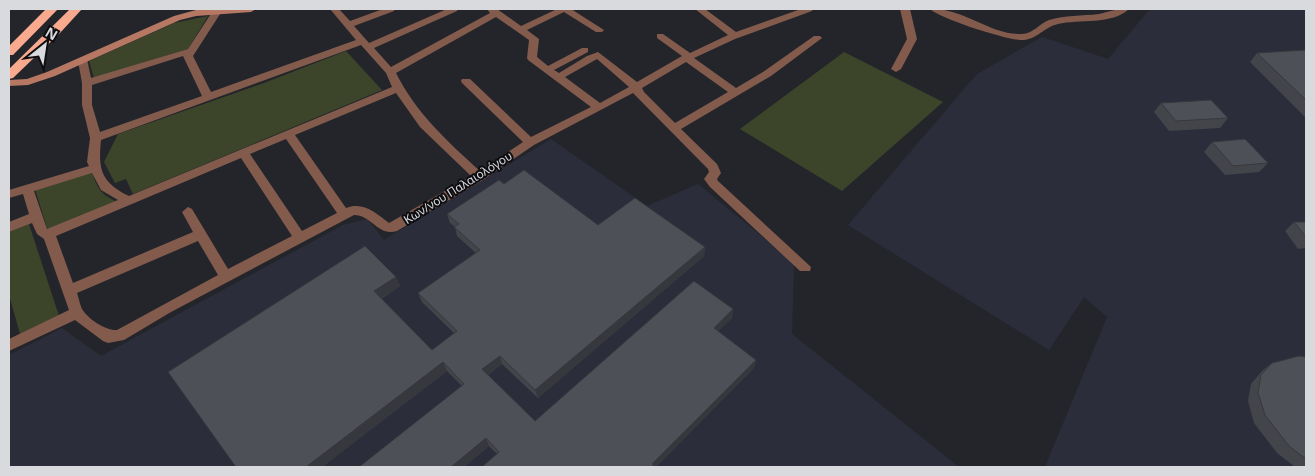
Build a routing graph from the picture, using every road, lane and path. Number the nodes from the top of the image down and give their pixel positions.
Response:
1 (52, 9) edge
2 (76, 9) edge
3 (250, 9) edge
4 (334, 9) edge
5 (391, 9) edge
6 (454, 9) edge
7 (564, 9) edge
8 (699, 9) edge
9 (809, 9) edge
10 (906, 9) edge
11 (935, 9) edge
12 (1124, 9) edge
13 (218, 10) edge
14 (493, 11) edge
15 (550, 11) edge
16 (348, 25) junction
17 (519, 30) junction
18 (599, 30) dead end
19 (660, 36) dead end
20 (735, 36) junction
21 (817, 38) dead end
22 (365, 44) junction
23 (585, 50) dead end
24 (190, 51) junction
25 (9, 52) edge
26 (687, 57) junction
27 (82, 60) junction
28 (546, 70) junction
29 (896, 70) dead end
30 (390, 72) junction
31 (9, 75) edge
32 (558, 78) junction
33 (466, 81) dead end
34 (9, 83) edge
35 (87, 83) junction
36 (636, 87) junction
37 (398, 88) junction
38 (736, 93) junction
39 (208, 98) junction
40 (598, 107) junction
41 (674, 128) junction
42 (288, 134) junction
43 (96, 138) junction
44 (530, 142) junction
45 (243, 153) junction
46 (94, 168) junction
47 (479, 177) junction
48 (27, 188) junction
49 (9, 194) edge
50 (128, 200) junction
51 (188, 212) dead end
52 (344, 214) junction
53 (36, 216) junction
54 (9, 228) edge
55 (49, 234) junction
56 (201, 234) junction
57 (299, 237) junction
58 (806, 267) dead end
59 (225, 276) junction
60 (69, 291) junction
61 (77, 313) junction
62 (9, 345) edge

1 - 25 highway
2 - 31 highway
3 - 13 street
4 - 16 street
5 - 16 street
6 - 22 street
7 - 15 street
7 - 18 street
8 - 20 street
9 - 20 street, Κων/νου Παλαιολόγου
10 - 29 street
11 - 12 street
13 - 24 street
13 - 27 street
14 - 17 street
14 - 30 street
15 - 17 street
16 - 22 street
17 - 28 street
19 - 26 street
20 - 26 street, Κων/νου Παλαιολόγου
21 - 38 street
22 - 30 street
22 - 39 street
23 - 28 street
24 - 35 street
24 - 39 street
26 - 36 street, Κων/νου Παλαιολόγου
26 - 38 street
27 - 34 street
27 - 35 street
28 - 32 street
30 - 37 street
32 - 36 street
32 - 40 street
33 - 44 street
35 - 43 street
36 - 40 street, Κων/νου Παλαιολόγου
36 - 41 street
37 - 42 street
37 - 47 street
38 - 41 street
39 - 43 street
40 - 44 street, Κων/νου Παλαιολόγου
41 - 58 street
42 - 45 street
42 - 52 street
43 - 46 street
44 - 47 street, Κων/νου Παλαιολόγου
45 - 50 street
45 - 57 street
46 - 48 street
46 - 50 street
47 - 52 street, Κων/νου Παλαιολόγου
48 - 49 street
48 - 53 street
50 - 55 street
51 - 56 street
52 - 57 street, Κων/νου Παλαιολόγου
53 - 54 street
53 - 55 street
55 - 60 street
56 - 59 street
56 - 60 street
57 - 59 street, Κων/νου Παλαιολόγου
59 - 61 street, Κων/νου Παλαιολόγου
60 - 61 street
61 - 62 street

